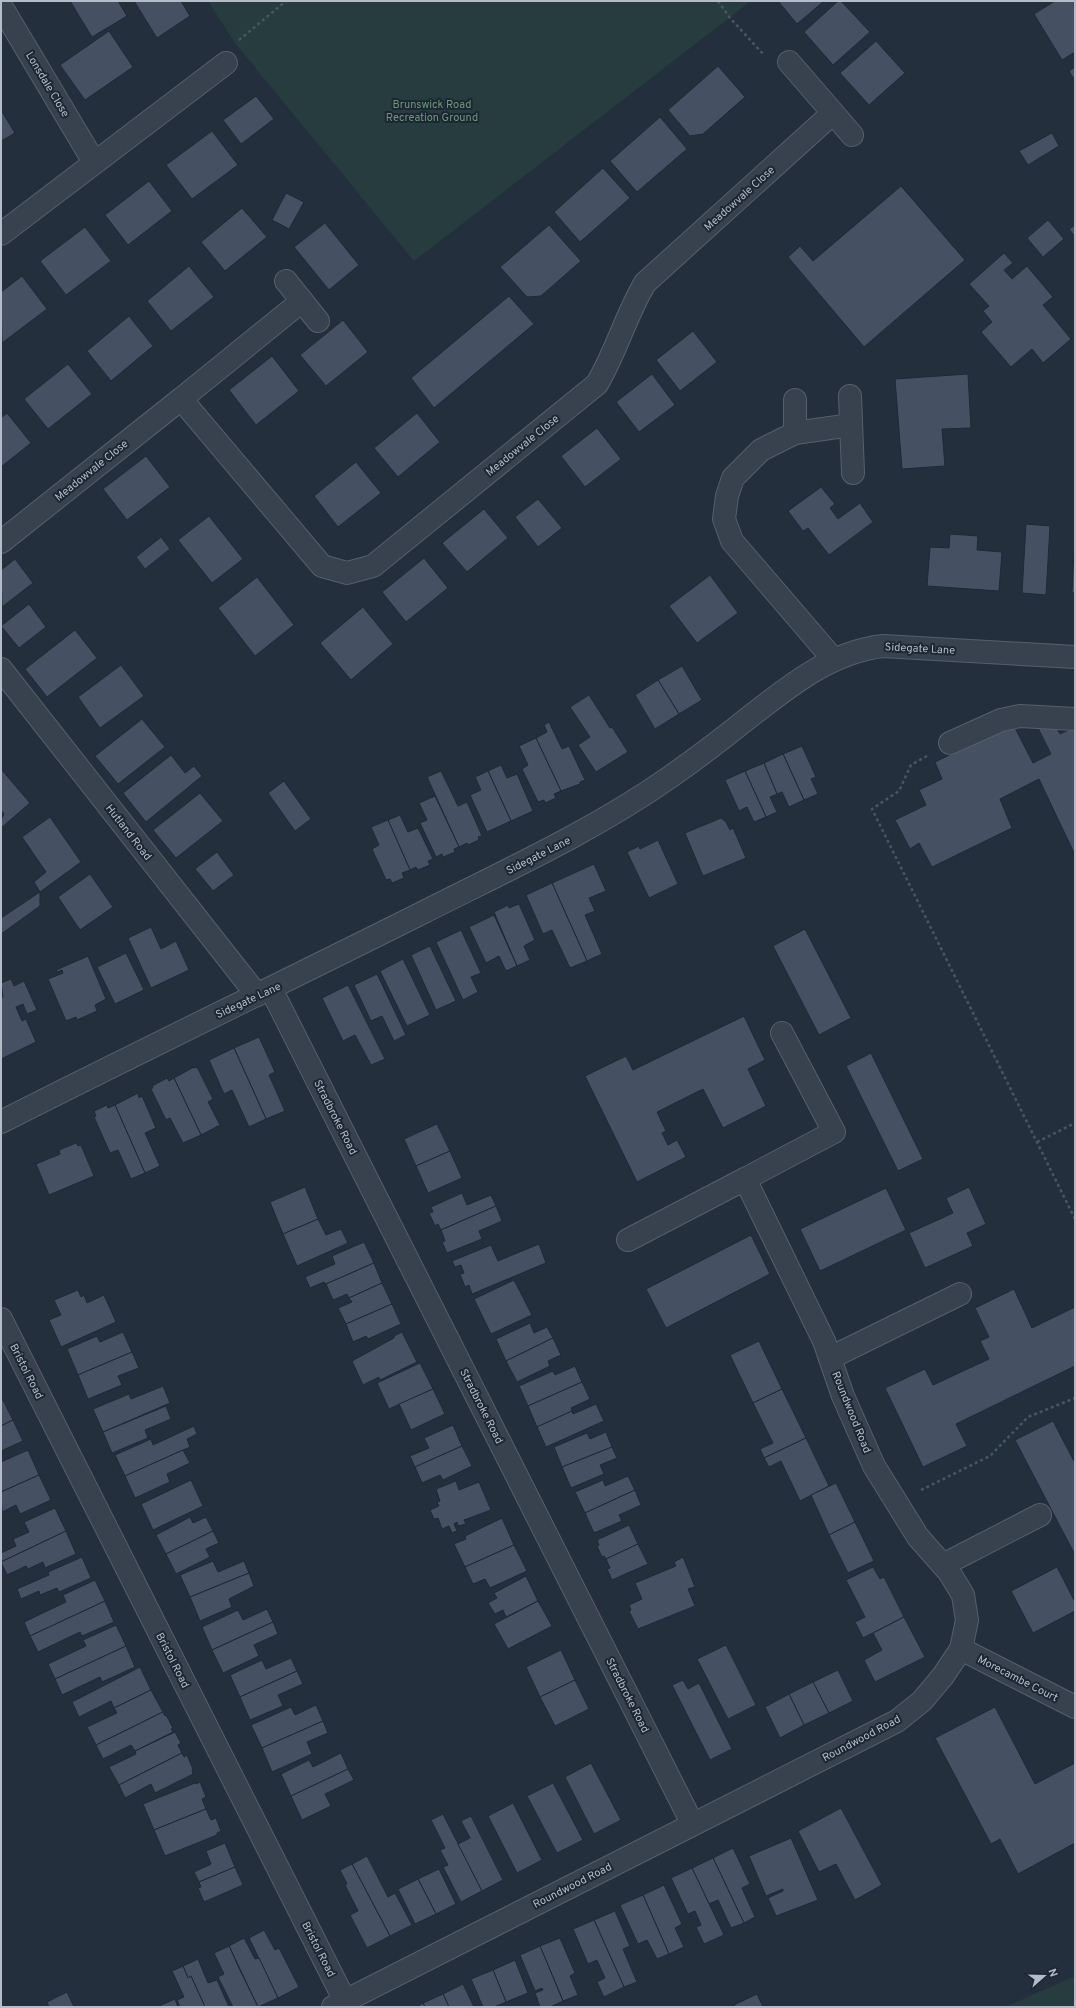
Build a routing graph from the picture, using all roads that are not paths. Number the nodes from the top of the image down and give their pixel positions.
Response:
1 (1, 6) edge
2 (789, 62) road end
3 (226, 63) road end
4 (833, 113) junction
5 (852, 134) dead end
6 (94, 162) junction
7 (1, 234) edge
8 (286, 281) dead end
9 (302, 301) junction
10 (318, 321) dead end
11 (850, 396) dead end
12 (181, 398) junction
13 (795, 400) dead end
14 (851, 425) junction
15 (796, 433) junction
16 (853, 472) dead end
17 (1, 542) edge
18 (1075, 657) edge
19 (834, 660) junction
20 (1, 669) edge
21 (1075, 719) edge
22 (950, 742) road end
23 (264, 992) junction
24 (782, 1033) dead end
25 (1, 1122) edge
26 (745, 1179) junction
27 (628, 1240) dead end
28 (960, 1294) dead end
29 (1, 1319) edge
30 (830, 1358) junction
31 (1040, 1515) dead end
32 (943, 1565) junction
33 (961, 1649) junction
34 (1075, 1707) edge
35 (692, 1823) junction
36 (339, 2004) edge

1 - 6 street, Lonsdale Close
2 - 4 street
3 - 6 street
4 - 5 street
4 - 12 street, Meadowvale Close
6 - 7 street
8 - 9 street
9 - 10 street
9 - 12 street, Meadowvale Close
11 - 14 street
12 - 17 street, Meadowvale Close
13 - 15 street
14 - 15 street
14 - 16 street
15 - 19 street
18 - 19 street, Sidegate Lane
19 - 23 street, Sidegate Lane
20 - 23 street, Hutland Road
21 - 22 street
23 - 25 street, Sidegate Lane
23 - 35 street, Stradbroke Road
24 - 26 street
26 - 27 street
26 - 30 street, Roundwood Road
28 - 30 street
29 - 36 street, Bristol Road
30 - 32 street, Roundwood Road
31 - 32 street
32 - 33 street, Roundwood Road
33 - 34 street, Morecambe Court
33 - 35 street, Roundwood Road
35 - 36 street, Roundwood Road

